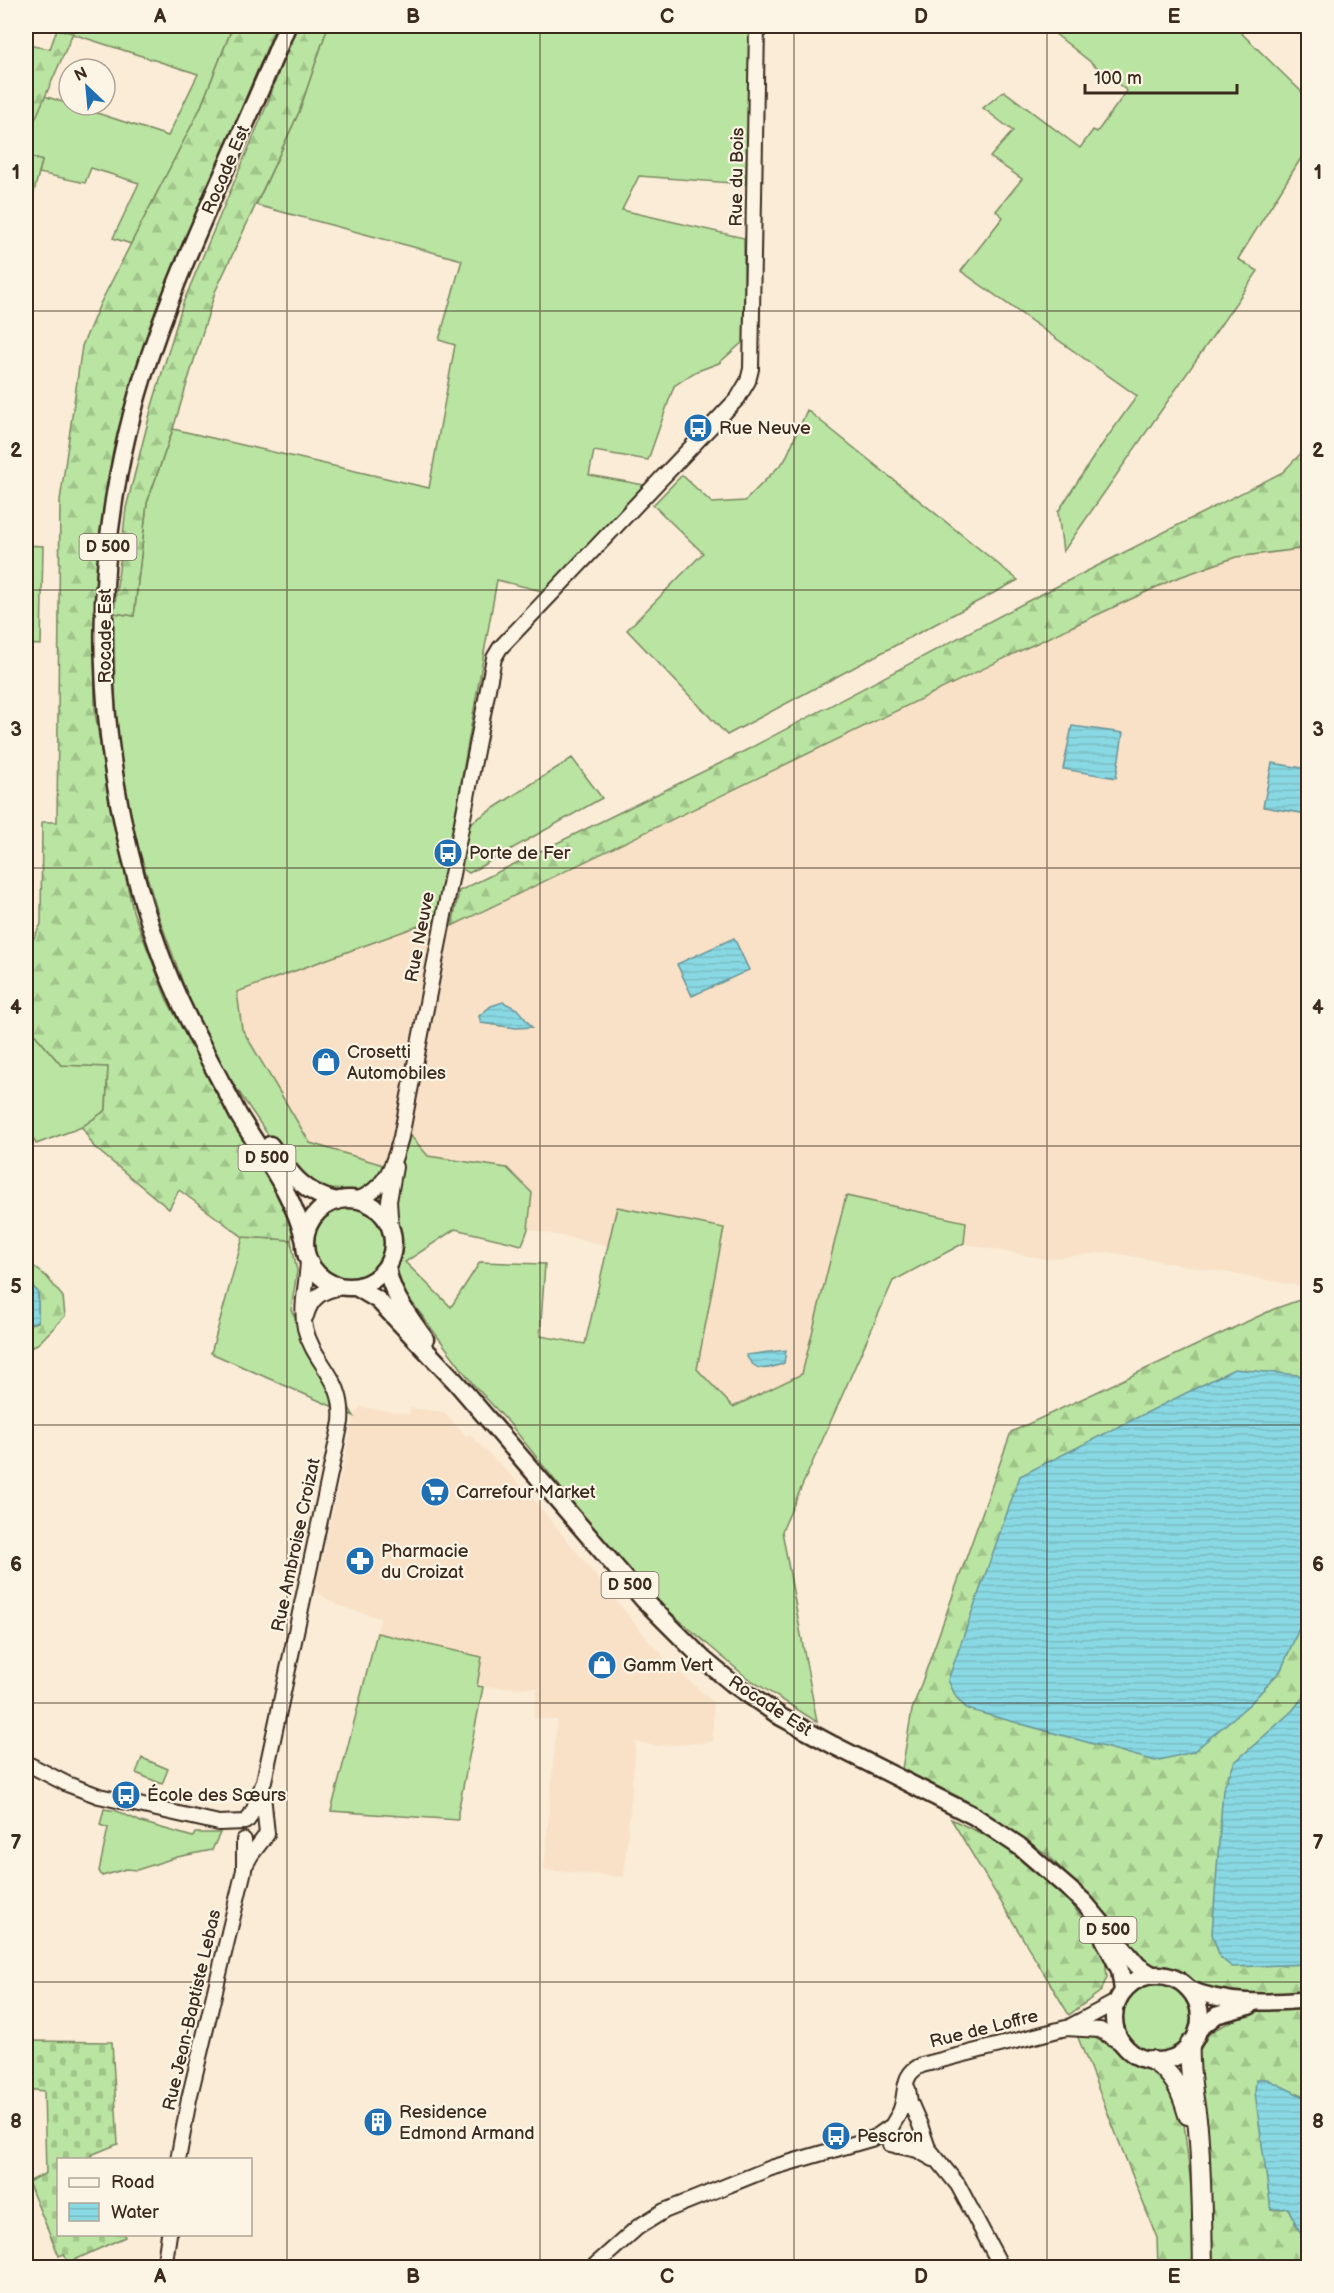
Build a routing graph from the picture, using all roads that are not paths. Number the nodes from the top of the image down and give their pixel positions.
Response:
1 (287, 26) edge
2 (757, 26) edge
3 (753, 328) joint
4 (220, 1079) junction
5 (397, 1150) junction
6 (356, 1200) junction
7 (337, 1201) junction
8 (392, 1232) junction
9 (305, 1242) junction
10 (308, 1258) junction
11 (387, 1265) junction
12 (349, 1287) junction
13 (304, 1321) junction
14 (455, 1381) junction
15 (26, 1763) edge
16 (264, 1781) junction
17 (205, 1820) junction
18 (246, 1821) junction
19 (265, 1824) junction
20 (243, 1839) junction
21 (261, 1843) junction
22 (244, 1870) junction
23 (1064, 1885) junction
24 (1152, 1975) junction
25 (1187, 1988) junction
26 (1120, 1996) junction
27 (1308, 2000) edge
28 (1270, 2002) junction
29 (1066, 2028) junction
30 (1194, 2038) junction
31 (1123, 2044) junction
32 (1151, 2060) junction
33 (912, 2070) junction
34 (893, 2123) junction
35 (920, 2127) junction
36 (852, 2145) junction
37 (903, 2147) junction
38 (178, 2158) edge
39 (1199, 2158) junction
40 (946, 2170) junction
41 (169, 2236) edge
42 (164, 2268) edge
43 (592, 2268) edge
44 (1002, 2268) edge
45 (1203, 2268) edge

1 - 4 main road, Rocade Est / D 500
2 - 3 street, Rue du Bois
3 - 5 street, Rue Neuve
4 - 7 main road, D 500
4 - 9 main road, D 500
5 - 6 street, Rue Neuve
5 - 8 street, Rue Neuve
6 - 7 main road
6 - 8 main road
7 - 9 main road
8 - 11 main road
9 - 10 main road
10 - 12 main road
10 - 13 street, Rue Ambroise Croizat
11 - 12 main road
11 - 14 main road, D 500
12 - 13 street
12 - 14 main road, D 500
13 - 16 street, Rue Ambroise Croizat
14 - 23 main road, Rocade Est / D 500
15 - 17 street
16 - 18 street, Rue Ambroise Croizat
16 - 19 street, Rue Ambroise Croizat
17 - 18 street
17 - 20 street
18 - 19 street
18 - 20 street
19 - 21 street
20 - 21 street
20 - 22 street, Rue Jean-Baptiste Lebas
21 - 22 street, Rue Jean-Baptiste Lebas
22 - 38 street, Rue Jean-Baptiste Lebas
23 - 24 main road, D 500
23 - 26 main road, D 500
24 - 25 main road
24 - 26 main road
25 - 28 main road
25 - 30 main road
26 - 29 street, Rue de Loffre
26 - 31 main road
27 - 28 main road
28 - 30 main road
29 - 31 street, Rue de Loffre
29 - 33 street, Rue de Loffre
30 - 32 main road
30 - 39 highway
31 - 32 main road
32 - 39 highway
33 - 34 street
33 - 35 street
34 - 35 street
34 - 36 street
34 - 37 street
35 - 37 street
35 - 40 street
36 - 37 street
36 - 43 street
37 - 40 street
39 - 45 highway
40 - 44 street
41 - 42 street

